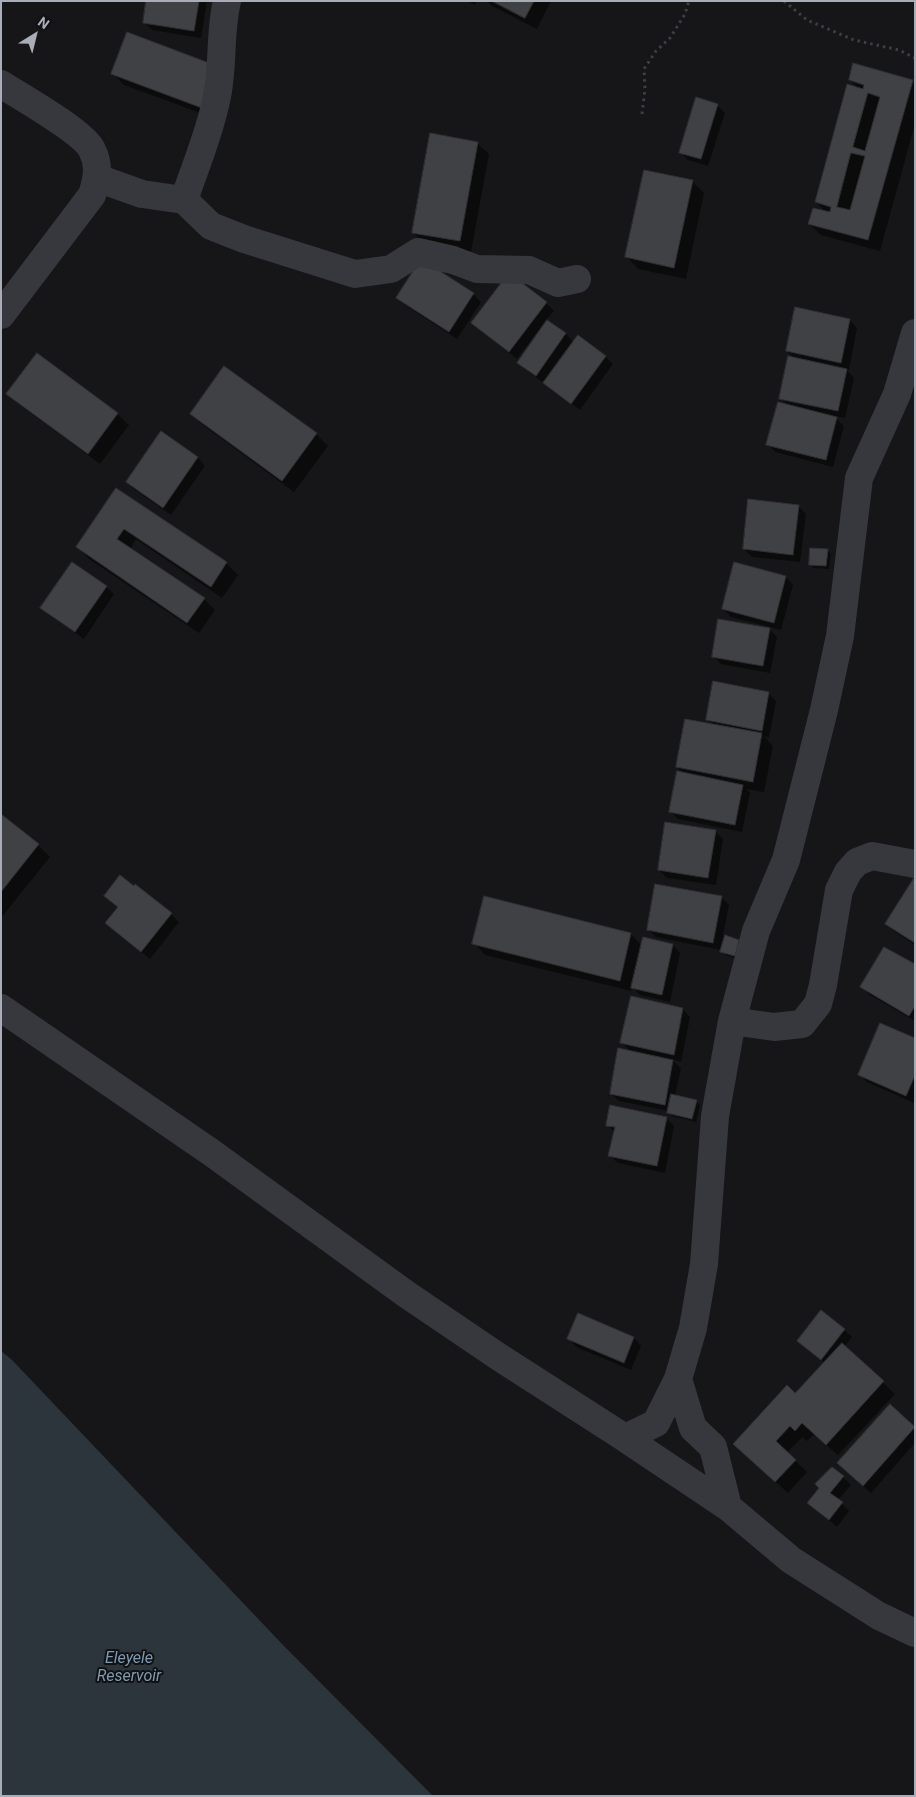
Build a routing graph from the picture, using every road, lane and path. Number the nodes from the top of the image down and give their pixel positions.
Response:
1 (227, 1) edge
2 (689, 1) edge
3 (784, 1) edge
4 (915, 58) edge
5 (1, 84) edge
6 (642, 114) dead end
7 (97, 178) junction
8 (184, 200) junction
9 (577, 280) dead end
10 (1, 315) edge
11 (915, 333) edge
12 (915, 864) edge
13 (1, 1008) edge
14 (732, 1021) junction
15 (678, 1379) junction
16 (625, 1438) junction
17 (728, 1507) junction
18 (915, 1633) edge

1 - 8 street
2 - 6 path
3 - 4 path
5 - 7 street
7 - 8 street
7 - 10 street
8 - 9 street
11 - 14 street
12 - 14 street
13 - 16 street
14 - 15 street
15 - 16 street
15 - 17 street
16 - 17 street
17 - 18 street

